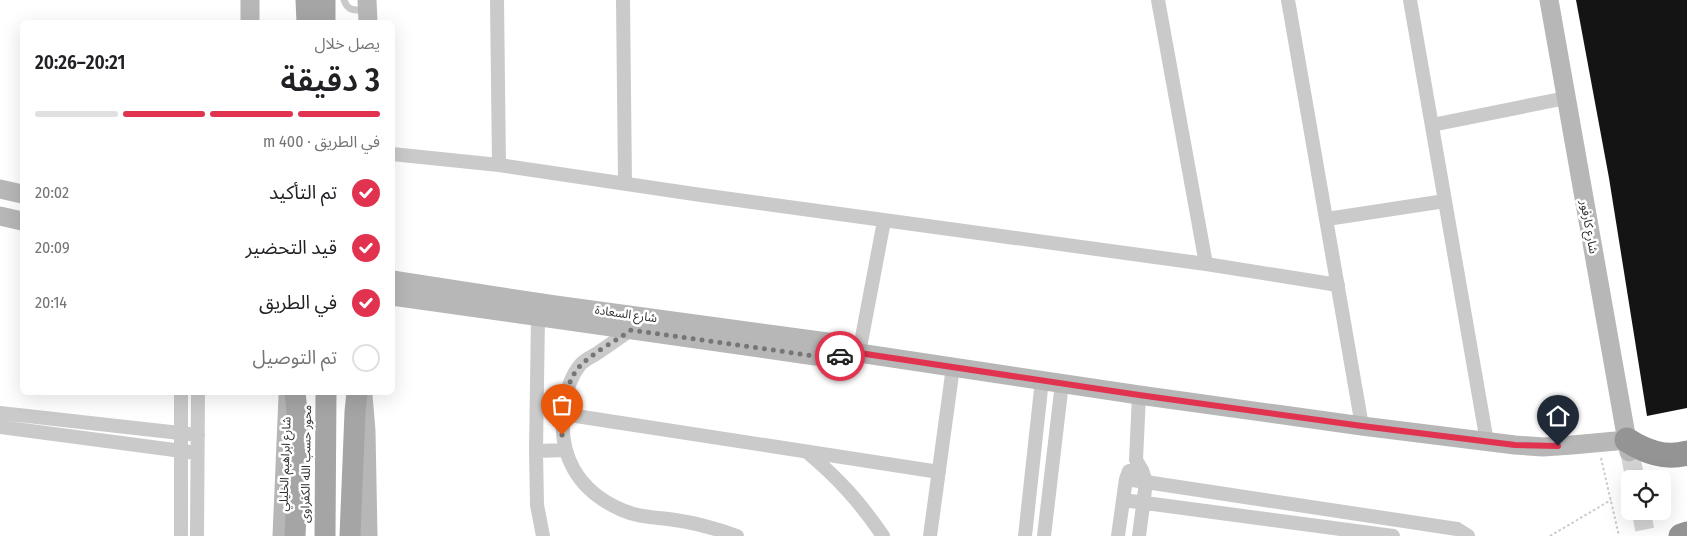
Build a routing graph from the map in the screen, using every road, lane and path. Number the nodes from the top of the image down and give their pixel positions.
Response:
1 (250, 0) edge
2 (306, 0) edge
3 (325, 0) edge
4 (344, 0) edge
5 (497, 0) edge
6 (623, 0) edge
7 (1158, 0) edge
8 (1288, 0) edge
9 (1410, 0) edge
10 (1549, 0) edge
11 (367, 11) edge
12 (250, 20) edge
13 (307, 20) edge
14 (325, 20) edge
15 (1566, 98) junction
16 (1432, 125) junction
17 (395, 154) edge
18 (499, 165) junction
19 (625, 184) junction
20 (0, 189) edge
21 (20, 194) edge
22 (1445, 202) junction
23 (0, 216) edge
24 (1327, 219) junction
25 (20, 221) edge
26 (884, 221) junction
27 (1206, 264) junction
28 (395, 282) edge
29 (395, 282) edge
30 (1338, 285) junction
31 (538, 317) junction
32 (631, 330) junction
33 (859, 353) junction
34 (953, 367) junction
35 (1042, 380) junction
36 (1062, 383) junction
37 (181, 395) edge
38 (198, 395) edge
39 (289, 395) edge
40 (295, 395) edge
41 (307, 395) edge
42 (326, 395) edge
43 (357, 395) edge
44 (363, 395) edge
45 (1139, 395) junction
46 (0, 413) edge
47 (563, 414) junction
48 (1362, 426) junction
49 (0, 427) edge
50 (180, 434) junction
51 (198, 435) junction
52 (1487, 442) junction
53 (1597, 443) junction
54 (1628, 446) junction
55 (565, 450) junction
56 (180, 451) junction
57 (805, 451) junction
58 (536, 452) junction
59 (1687, 453) edge
60 (197, 454) junction
61 (1136, 460) junction
62 (939, 472) junction
63 (1126, 479) junction
64 (1146, 482) junction
65 (1123, 500) junction
66 (1611, 500) junction
67 (1144, 504) junction
68 (1317, 507) junction
69 (1313, 526) junction
70 (1687, 534) edge
71 (181, 536) edge
72 (197, 536) edge
73 (282, 536) edge
74 (295, 536) edge
75 (305, 536) edge
76 (325, 536) edge
77 (350, 536) edge
78 (368, 536) edge
79 (543, 536) edge
80 (737, 536) edge
81 (883, 536) edge
82 (930, 536) edge
83 (1025, 536) edge
84 (1044, 536) edge
85 (1118, 536) edge
86 (1140, 536) edge
87 (1303, 536) edge
88 (1392, 536) edge
89 (1468, 536) edge
90 (1550, 536) edge
91 (1619, 536) edge
92 (1681, 536) edge

1 - 12 street
2 - 13 main road
3 - 14 main road
4 - 11 lane
5 - 18 street
6 - 19 street
7 - 27 street
8 - 24 street
9 - 16 street
10 - 15 street, شارع كارفور
15 - 16 street
15 - 54 street, شارع كارفور
16 - 22 street
17 - 18 street
18 - 19 street
19 - 26 street
20 - 21 street
22 - 24 street
22 - 52 street
23 - 25 street
24 - 30 street
26 - 27 street
26 - 33 street
27 - 30 street
28 - 33 street, شارع السعادة
29 - 31 street, شارع السعادة
30 - 48 street
31 - 32 street, شارع السعادة
31 - 58 street
32 - 33 street, شارع السعادة
32 - 47 street
33 - 34 street, شارع السعادة
34 - 35 street, شارع السعادة
34 - 62 street
35 - 36 street, شارع السعادة
35 - 83 street
36 - 45 street, شارع السعادة
36 - 84 street
37 - 50 street
38 - 51 street
39 - 73 street, شارع ابراهيم الخليلي
40 - 74 main road
41 - 75 main road, محور حسب الله الكفراوى
42 - 76 main road, محور حسب الله الكفراوى
43 - 77 main road
44 - 78 street
45 - 48 street, شارع السعادة
45 - 61 street
46 - 50 street
47 - 55 street
47 - 57 street
48 - 52 street, شارع السعادة
49 - 56 street
50 - 51 street
50 - 56 street
51 - 60 street
52 - 53 street, شارع السعادة
53 - 54 street, شارع السعادة
53 - 66 path
54 - 59 highway
55 - 58 street
55 - 80 street
56 - 60 street
56 - 71 street
57 - 62 street
57 - 81 street
58 - 79 street
60 - 72 street
61 - 63 street
61 - 64 street
62 - 82 street
63 - 64 street
63 - 65 street
64 - 67 street
64 - 68 street
65 - 67 street
65 - 85 street
66 - 90 path
66 - 91 path
67 - 69 street
67 - 86 street
68 - 69 street
68 - 89 street
69 - 87 street
69 - 88 street
70 - 92 highway

